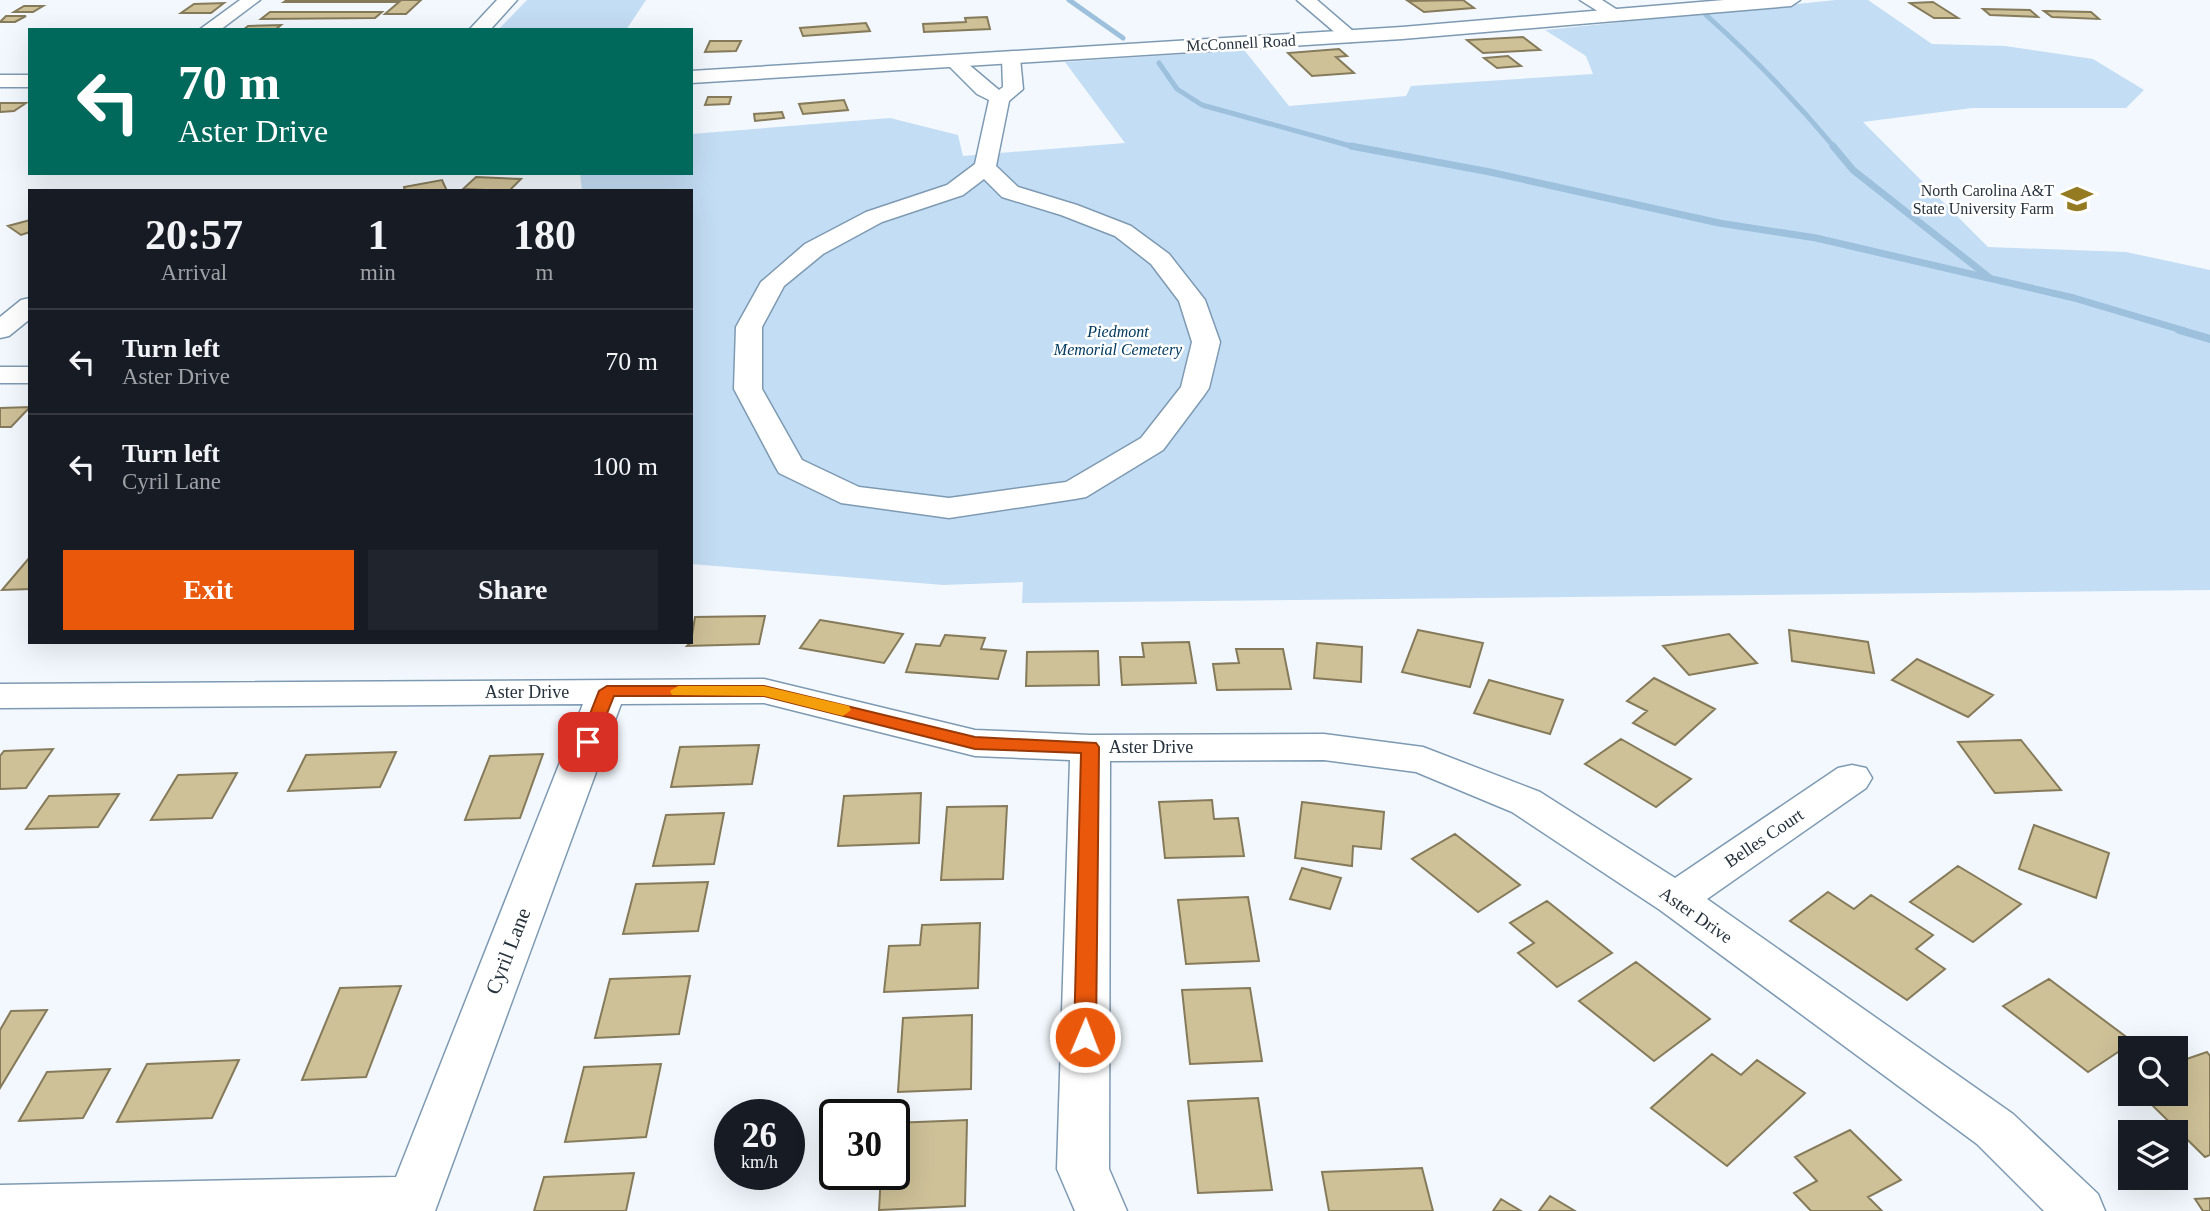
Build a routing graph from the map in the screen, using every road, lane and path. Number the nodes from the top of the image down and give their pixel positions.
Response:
1 (251, 0) edge
2 (508, 0) edge
3 (1306, 0) edge
4 (1589, 0) edge
5 (1791, 0) edge
6 (1618, 16) junction
7 (211, 28) edge
8 (481, 28) edge
9 (1351, 37) junction
10 (1011, 58) junction
11 (954, 62) junction
12 (693, 77) edge
13 (0, 80) edge
14 (28, 81) edge
15 (1000, 98) junction
16 (985, 167) junction
17 (28, 308) edge
18 (0, 330) edge
19 (0, 375) edge
20 (28, 375) edge
21 (607, 691) junction
22 (0, 696) edge
23 (1090, 747) junction
24 (1852, 778) dead end
25 (1675, 899) junction
26 (411, 1205) edge
27 (0, 1208) edge
28 (1101, 1211) edge
29 (2079, 1211) edge

1 - 7 street
2 - 8 street
3 - 9 street
4 - 6 street
5 - 6 street, McConnell Road
6 - 9 street, McConnell Road
9 - 10 street, McConnell Road
10 - 11 street, McConnell Road
10 - 15 street
11 - 12 street, McConnell Road
11 - 15 street
13 - 14 street
15 - 16 street
16 - 16 street
17 - 18 street
19 - 20 street
21 - 22 street, Aster Drive
21 - 23 street, Aster Drive
21 - 26 street, Cyril Lane
23 - 25 street, Aster Drive
23 - 28 street
24 - 25 street, Belles Court
25 - 29 street, Aster Drive
26 - 27 street

